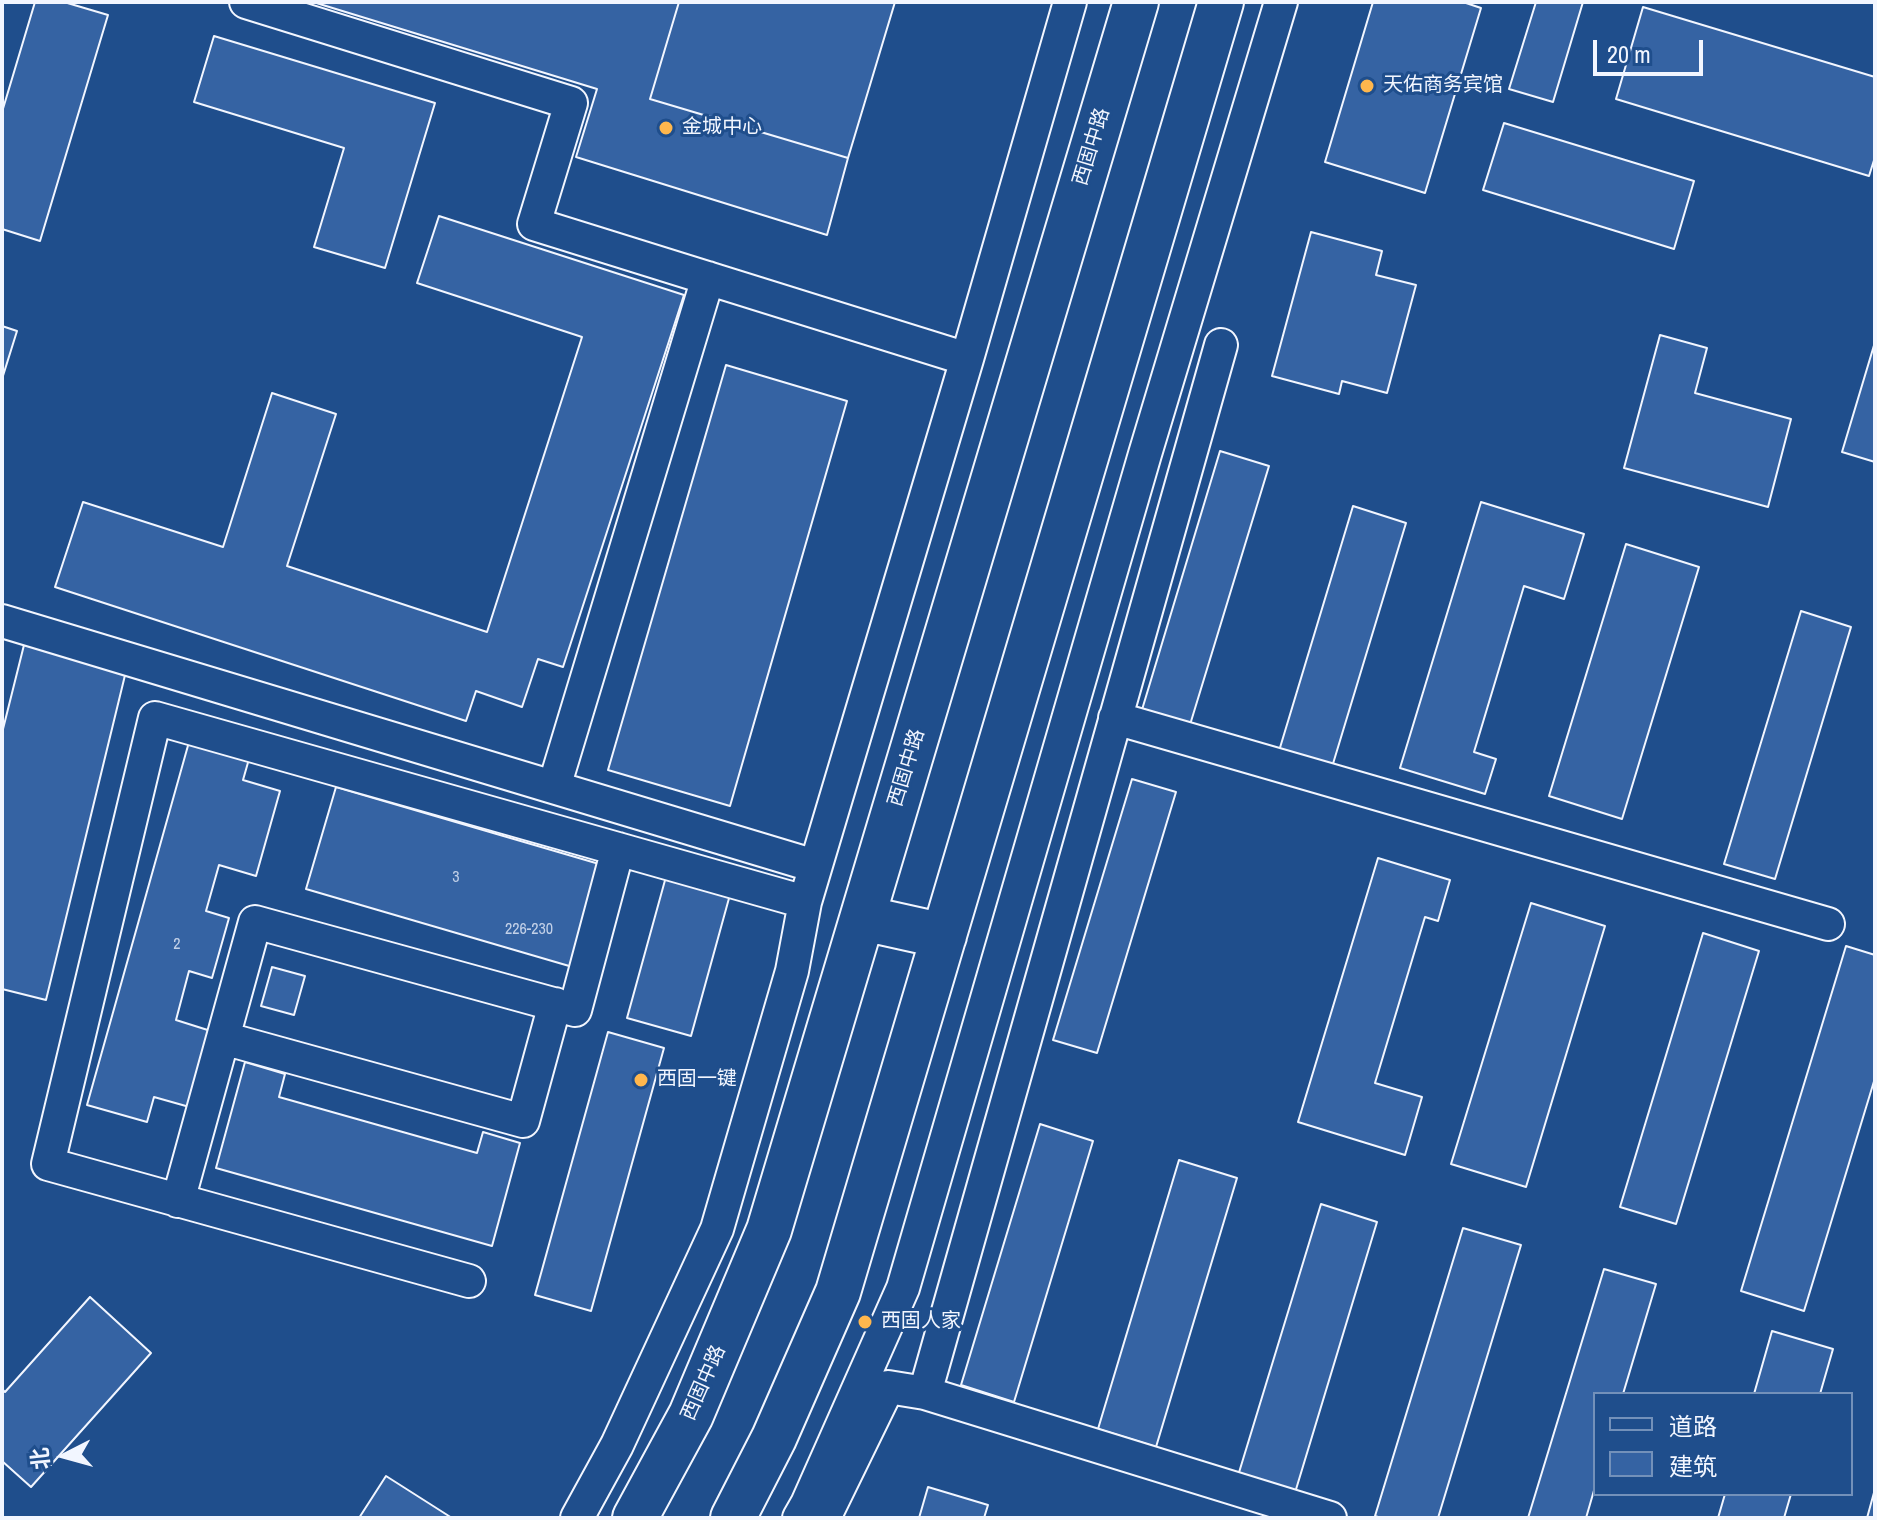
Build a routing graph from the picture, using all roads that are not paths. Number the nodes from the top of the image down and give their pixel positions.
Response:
1 (246, 2) edge
2 (1070, 2) edge
3 (1136, 2) edge
4 (1221, 2) edge
5 (1281, 2) edge
6 (708, 278) junction
7 (1221, 345) dead end
8 (967, 359) junction
9 (2, 621) edge
10 (1115, 718) junction
11 (554, 787) junction
12 (618, 849) junction
13 (815, 866) junction
14 (805, 902) junction
15 (863, 918) junction
16 (1828, 924) dead end
17 (944, 936) junction
18 (555, 1004) junction
19 (223, 1038) junction
20 (178, 1201) junction
21 (469, 1281) dead end
22 (925, 1393) junction
23 (577, 1518) edge
24 (635, 1518) edge
25 (733, 1518) edge
26 (799, 1518) edge
27 (824, 1518) edge
28 (1330, 1518) edge

1 - 6 street
2 - 8 street
3 - 15 main road, 西固中路
4 - 17 main road
5 - 26 street
6 - 8 street
6 - 11 street
7 - 10 street
8 - 13 street
9 - 11 street
10 - 16 street
10 - 22 street
11 - 13 street
12 - 14 street
12 - 18 street
12 - 20 street
13 - 14 street
14 - 23 street
15 - 17 main road
15 - 24 main road, 西固中路
17 - 25 main road
18 - 19 street
18 - 19 street
19 - 20 street
20 - 21 street
22 - 27 street
22 - 28 street

